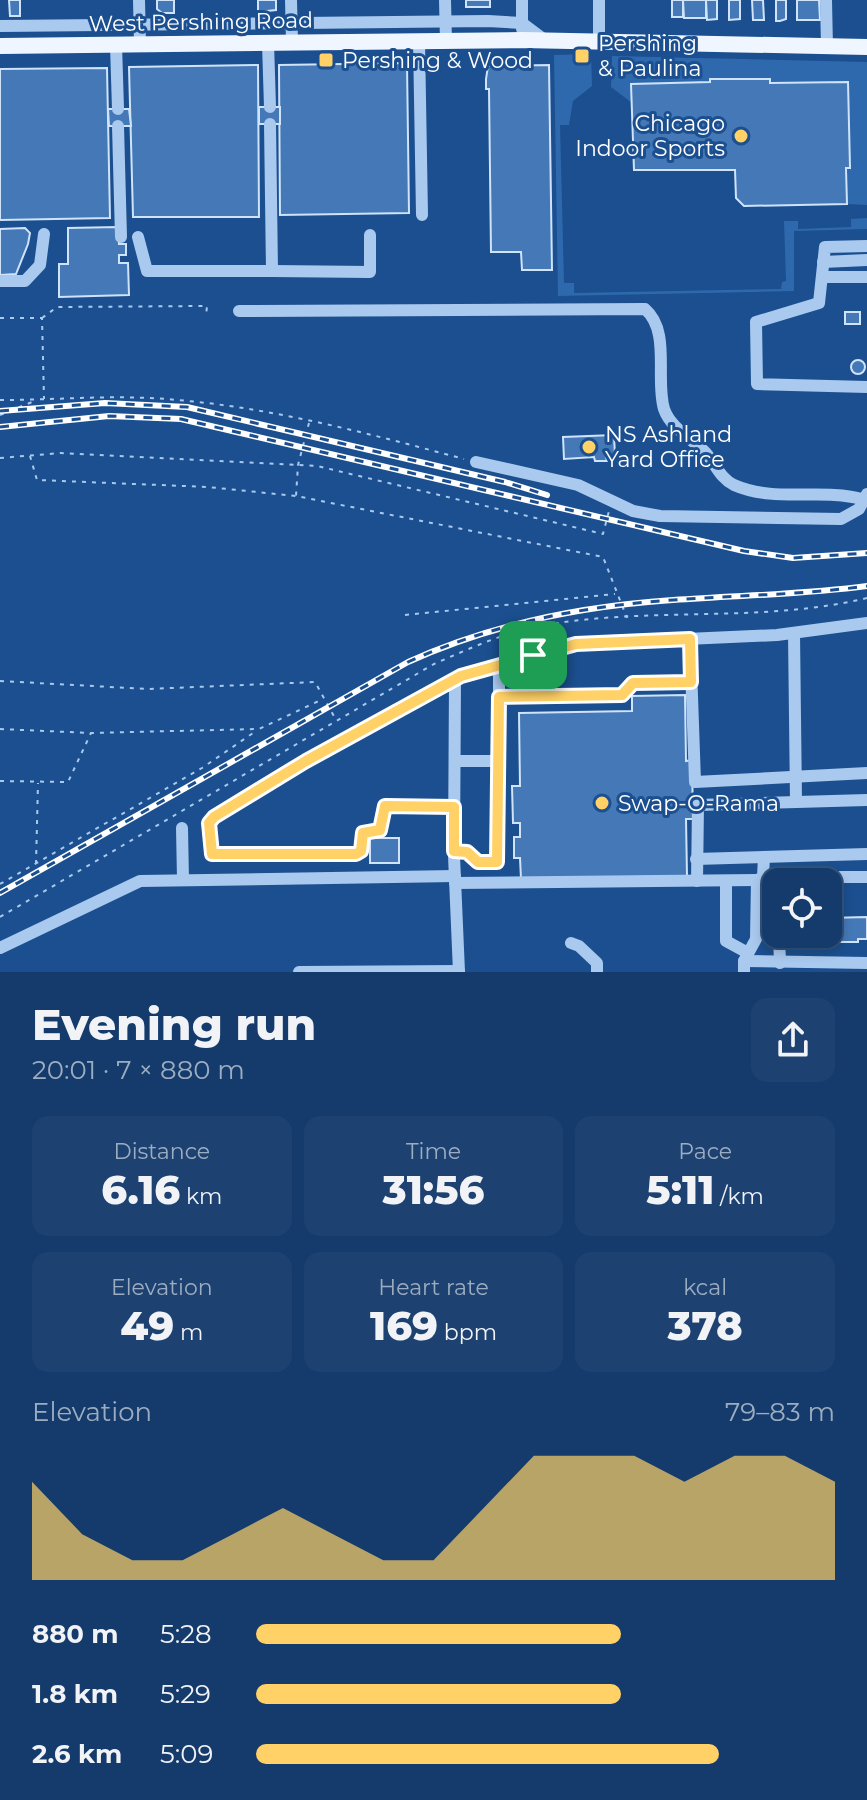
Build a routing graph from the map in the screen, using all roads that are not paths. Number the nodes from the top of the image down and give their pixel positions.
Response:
1 (139, 0) edge
2 (291, 0) edge
3 (445, 0) edge
4 (522, 0) edge
5 (599, 0) edge
6 (826, 0) edge
7 (446, 20) junction
8 (291, 22) junction
9 (522, 23) junction
10 (140, 24) junction
11 (0, 26) edge
12 (522, 40) junction
13 (419, 41) junction
14 (446, 41) junction
15 (546, 41) junction
16 (292, 42) junction
17 (268, 43) junction
18 (599, 43) junction
19 (116, 45) junction
20 (140, 45) junction
21 (0, 46) edge
22 (827, 47) junction
23 (867, 47) edge
24 (270, 107) dead end
25 (118, 109) dead end
26 (270, 124) dead end
27 (118, 126) dead end
28 (422, 215) dead end
29 (44, 234) dead end
30 (370, 235) dead end
31 (121, 237) dead end
32 (138, 237) dead end
33 (867, 246) edge
34 (867, 260) edge
35 (823, 262) junction
36 (272, 271) junction
37 (822, 277) junction
38 (867, 277) edge
39 (0, 281) edge
40 (239, 311) dead end
41 (867, 387) edge
42 (476, 462) road end
43 (865, 496) edge
44 (867, 623) edge
45 (794, 633) junction
46 (690, 639) junction
47 (499, 665) junction
48 (455, 681) junction
49 (691, 682) junction
50 (499, 697) junction
51 (455, 761) junction
52 (499, 761) junction
53 (867, 773) edge
54 (796, 775) junction
55 (867, 800) edge
56 (796, 801) junction
57 (454, 807) junction
58 (182, 828) dead end
59 (454, 851) junction
60 (867, 854) edge
61 (764, 857) junction
62 (696, 859) junction
63 (867, 877) edge
64 (842, 878) edge
65 (760, 879) junction
66 (183, 880) junction
67 (455, 880) junction
68 (697, 881) junction
69 (726, 881) junction
70 (571, 943) dead end
71 (0, 948) edge
72 (745, 962) edge
73 (867, 963) edge
74 (774, 966) edge
75 (597, 968) edge
76 (846, 968) edge
77 (459, 971) edge
78 (299, 972) edge

1 - 10 street
2 - 8 street
3 - 7 street
4 - 9 street
5 - 18 street
6 - 22 street
7 - 8 street, West Pershing Road
7 - 9 street, West Pershing Road
7 - 14 street
8 - 10 street, West Pershing Road
8 - 16 street
9 - 12 street
9 - 15 street
10 - 11 street, West Pershing Road
10 - 20 street
12 - 14 main road, West Pershing Road
12 - 15 main road, West Pershing Road
13 - 14 main road, West Pershing Road
13 - 16 main road, West Pershing Road
13 - 28 street
15 - 18 main road, West Pershing Road
16 - 17 main road, West Pershing Road
17 - 20 main road, West Pershing Road
17 - 24 street
18 - 22 main road, West Pershing Road
19 - 20 main road, West Pershing Road
19 - 21 main road, West Pershing Road
19 - 25 street
22 - 23 main road, West Pershing Road
26 - 36 street
27 - 31 street
29 - 39 street
30 - 36 street
32 - 36 street
33 - 35 street
34 - 35 street
35 - 37 street
37 - 38 street
37 - 41 street
40 - 43 street
42 - 43 street
44 - 45 street
45 - 46 street
45 - 54 street
46 - 47 street
46 - 49 street
47 - 48 street
47 - 50 street
48 - 51 street
48 - 57 street
49 - 50 street
49 - 54 street
50 - 52 street
51 - 52 street
51 - 57 street
52 - 59 street
53 - 54 street
54 - 56 street
55 - 56 street
56 - 62 street
57 - 59 street
58 - 66 street
59 - 67 street
60 - 61 street
61 - 62 street
61 - 65 street
62 - 68 street
63 - 64 street
65 - 69 street
65 - 72 street
66 - 67 street
66 - 71 street
67 - 68 street
67 - 77 street
68 - 69 street
69 - 72 street
70 - 75 street
72 - 74 street
73 - 76 street
74 - 76 street
77 - 78 street

